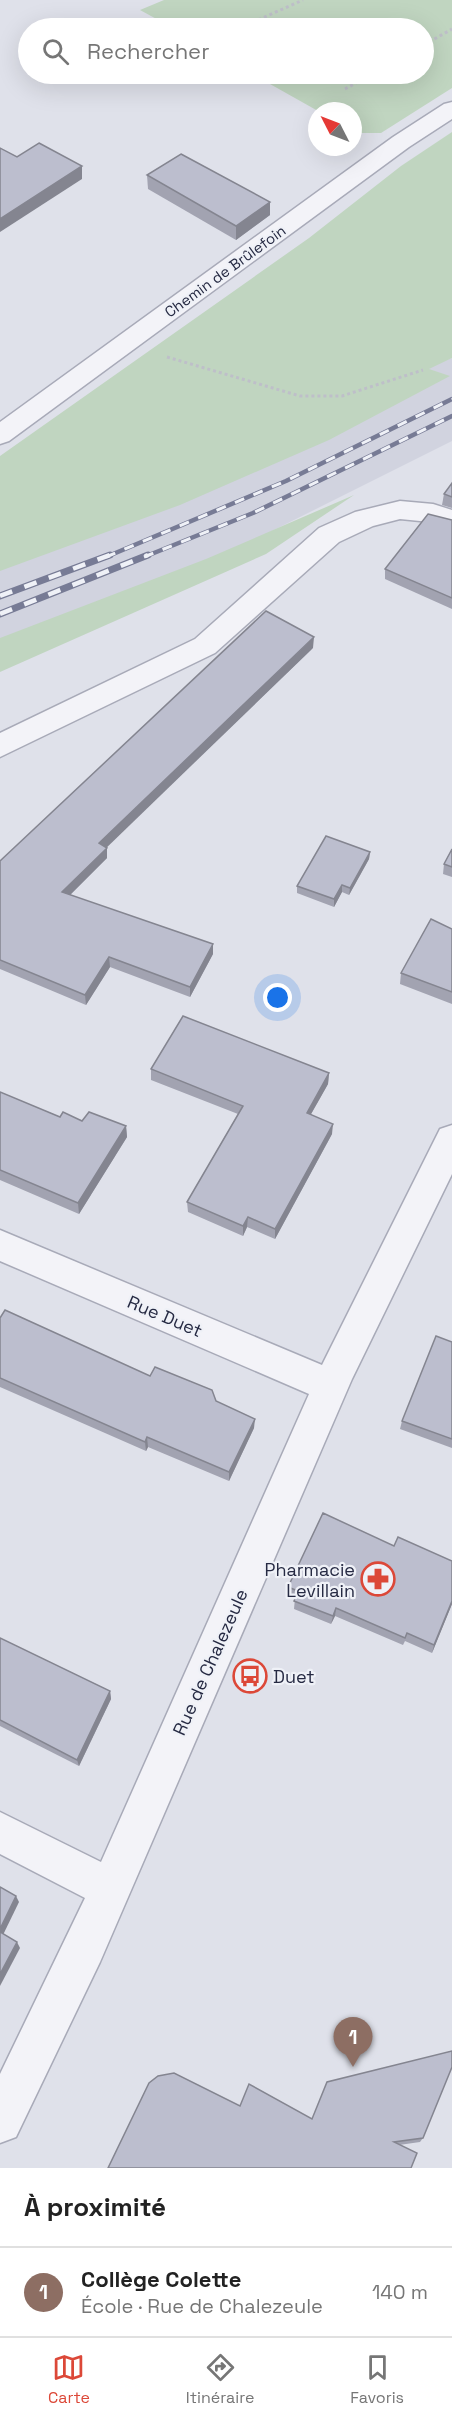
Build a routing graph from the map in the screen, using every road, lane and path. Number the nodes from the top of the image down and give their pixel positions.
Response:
1 (303, 0) edge
2 (262, 18) edge
3 (452, 29) edge
4 (434, 39) edge
5 (354, 84) edge
6 (345, 89) dead end
7 (452, 109) edge
8 (123, 345) junction
9 (423, 370) dead end
10 (0, 435) edge
11 (452, 520) edge
12 (0, 746) edge
13 (452, 1139) edge
14 (0, 1245) edge
15 (331, 1386) junction
16 (0, 1832) edge
17 (111, 1889) junction
18 (0, 2121) edge

1 - 2 path
3 - 4 path
5 - 6 path
7 - 8 street, Chemin de Brûlefoin
8 - 9 path
8 - 10 street, Chemin de Brûlefoin
11 - 12 street
13 - 15 street, Rue de Chalezeule
14 - 15 street, Rue Duet
15 - 17 street, Rue de Chalezeule
16 - 17 street
17 - 18 street, Rue de Chalezeule

